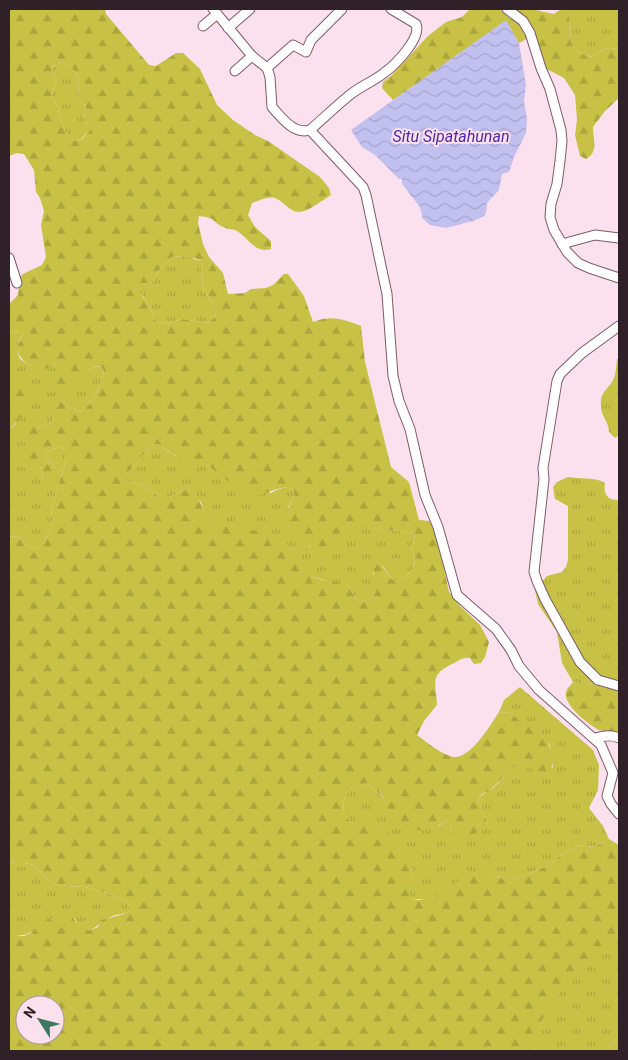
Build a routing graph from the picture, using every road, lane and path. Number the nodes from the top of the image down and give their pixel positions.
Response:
1 (250, 9) edge
2 (342, 9) edge
3 (507, 9) edge
4 (395, 10) edge
5 (215, 12) edge
6 (203, 26) dead end
7 (228, 28) junction
8 (252, 56) junction
9 (267, 68) junction
10 (235, 71) dead end
11 (310, 130) junction
12 (619, 238) edge
13 (562, 244) junction
14 (9, 258) edge
15 (619, 278) edge
16 (17, 283) dead end
17 (619, 326) edge
18 (619, 686) edge
19 (595, 738) junction
20 (619, 738) edge
21 (619, 814) edge

1 - 7 street
2 - 9 street
3 - 13 street
4 - 11 street
5 - 6 street
5 - 7 street
7 - 8 street
8 - 9 street
8 - 10 street
9 - 11 street
11 - 19 street
12 - 13 street
13 - 15 street
14 - 16 street
17 - 18 street
19 - 20 street
19 - 21 street

